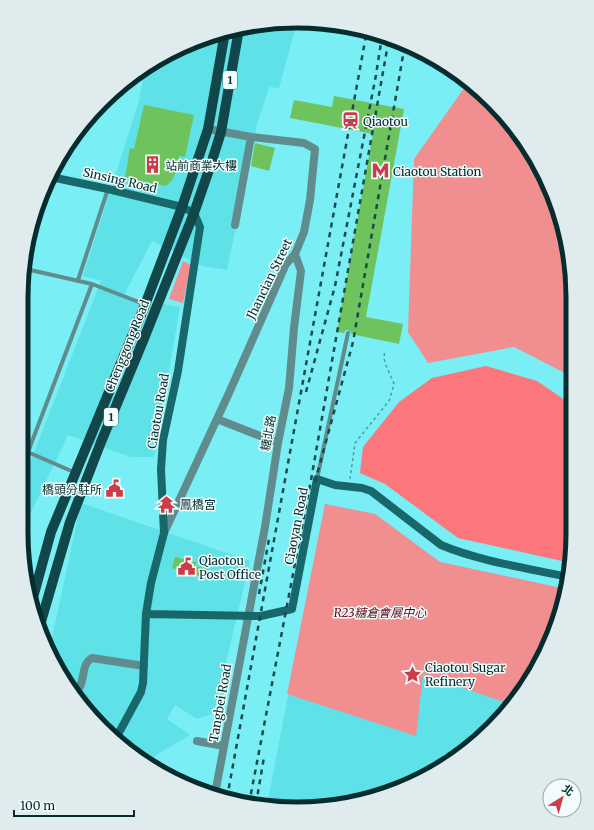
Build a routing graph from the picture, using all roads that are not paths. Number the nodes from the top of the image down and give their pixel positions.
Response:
1 (238, 35) edge
2 (224, 38) edge
3 (208, 129) junction
4 (221, 132) junction
5 (252, 137) junction
6 (56, 178) edge
7 (108, 188) junction
8 (182, 207) junction
9 (194, 213) junction
10 (234, 225) dead end
11 (295, 254) junction
12 (30, 270) edge
13 (78, 280) junction
14 (92, 284) junction
15 (145, 305) junction
16 (348, 333) dead end
17 (217, 419) junction
18 (278, 443) junction
19 (28, 452) joint
20 (76, 473) junction
21 (317, 479) junction
22 (164, 533) junction
23 (563, 576) edge
24 (35, 592) edge
25 (146, 614) junction
26 (248, 615) junction
27 (42, 619) edge
28 (144, 666) junction
29 (78, 689) edge
30 (118, 734) edge
31 (197, 741) dead end
32 (224, 746) junction
33 (216, 790) edge

1 - 4 main road, 1
2 - 3 main road, 1
3 - 4 street, Jhancian Street
3 - 8 main road, 1
4 - 5 street, Jhancian Street
4 - 9 main road, 1
5 - 10 street
5 - 11 street, Jhancian Street
6 - 7 street, Sinsing Road
7 - 8 street, Sinsing Road
7 - 13 lane
8 - 9 street, Sinsing Road
8 - 15 main road, Chenggong Road / 1
9 - 22 street, Ciaotou Road
9 - 27 main road, Chenggong Road / 1
11 - 17 street, Jhancian Street
11 - 18 street, 糖北路
12 - 13 lane
13 - 14 lane
14 - 15 lane
14 - 19 lane
15 - 20 main road, Chenggong Road / 1
16 - 21 lane
17 - 18 street
17 - 22 street, Jhancian Street
18 - 26 street, 糖北路
19 - 20 lane
20 - 24 main road, Chenggong Road / 1
21 - 23 street, Ciaoyan Road
21 - 26 street, Ciaoyan Road
22 - 25 street, Ciaotou Road
25 - 26 street, Ciaoyan Road
25 - 28 street, Ciaotou Road
26 - 32 street, Tangbei Road
28 - 29 street
28 - 30 street, Ciaotou Road
31 - 32 street
32 - 33 street, Tangbei Road

